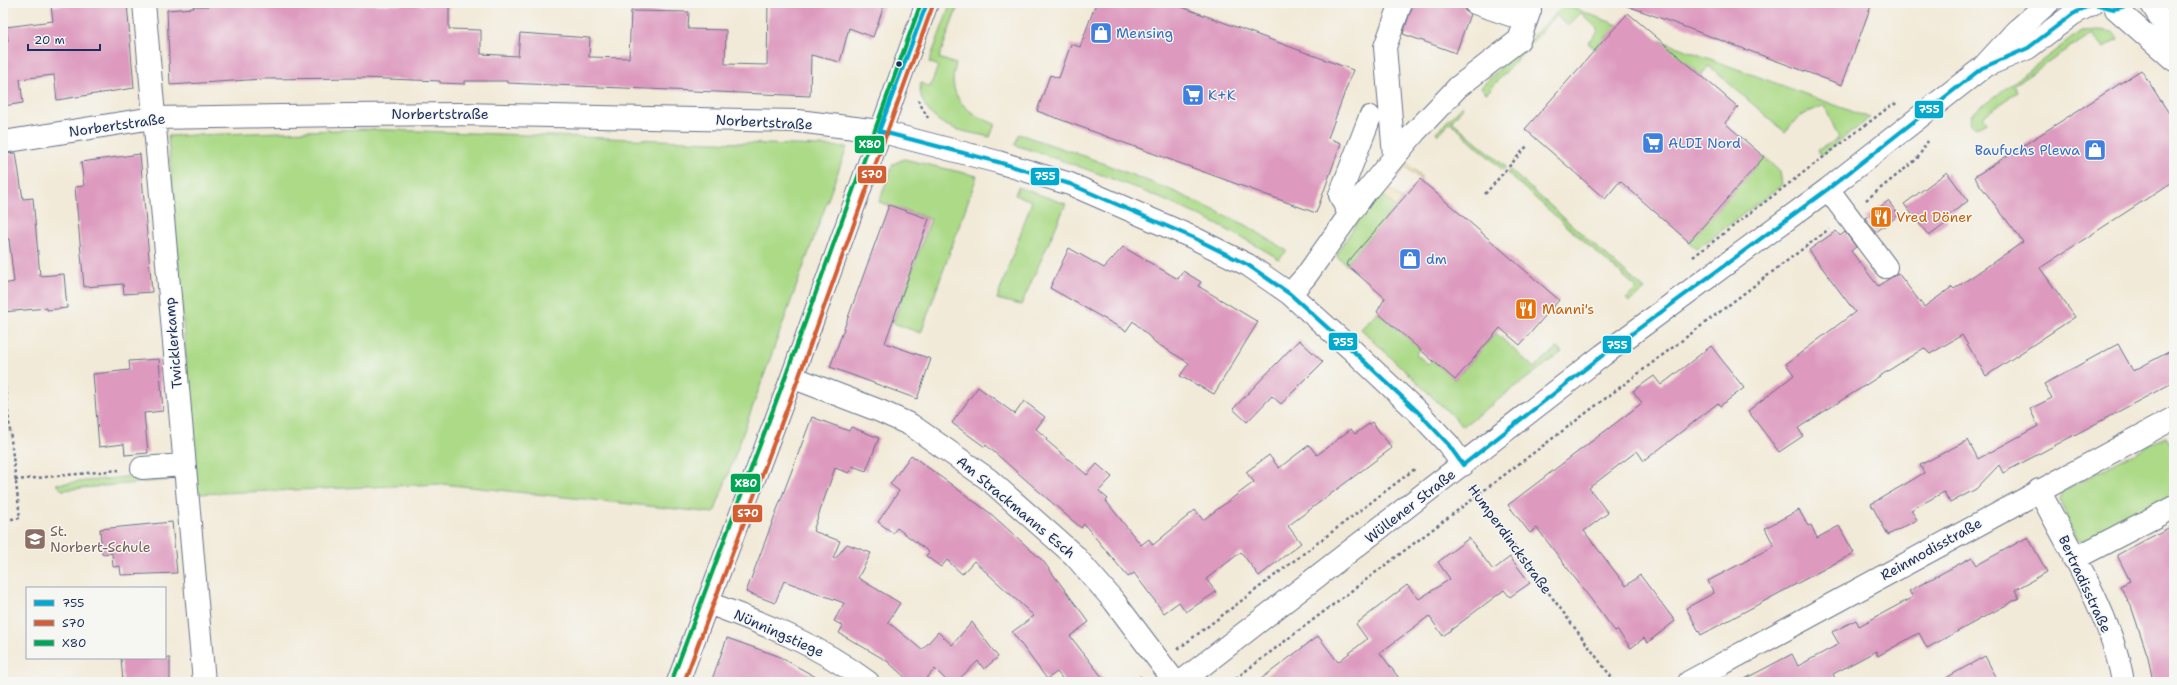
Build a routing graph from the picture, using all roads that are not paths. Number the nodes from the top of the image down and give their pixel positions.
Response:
1 (144, 3) edge
2 (927, 3) edge
3 (1401, 3) edge
4 (1475, 3) edge
5 (1526, 3) edge
6 (2048, 3) edge
7 (2092, 3) edge
8 (2151, 3) edge
9 (2127, 6) edge
10 (1524, 25) junction
11 (2174, 40) edge
12 (2174, 60) edge
13 (1982, 68) junction
14 (1370, 117) dead end
15 (153, 118) junction
16 (879, 131) junction
17 (3, 142) edge
18 (1394, 156) junction
19 (1828, 189) junction
20 (1350, 214) junction
21 (1886, 267) dead end
22 (1290, 294) junction
23 (792, 378) junction
24 (2174, 418) edge
25 (184, 465) junction
26 (1463, 465) junction
27 (142, 468) road end
28 (2039, 490) junction
29 (2174, 507) edge
30 (2074, 559) junction
31 (708, 603) junction
32 (204, 682) edge
33 (678, 682) edge
34 (868, 682) edge
35 (1175, 682) edge
36 (1181, 682) edge
37 (1689, 682) edge
38 (2123, 682) edge

1 - 15 street, Twicklerkamp
2 - 16 street
3 - 18 street
4 - 10 street
5 - 10 street
6 - 13 street, Wüllener Straße
7 - 9 street
7 - 13 street, Wüllener Straße
8 - 11 street
9 - 12 street
10 - 18 street
13 - 19 street, Wüllener Straße
14 - 20 street
15 - 16 street, Norbertstraße
15 - 17 street, Norbertstraße
15 - 25 street, Twicklerkamp
16 - 22 street
16 - 23 street
18 - 20 street
19 - 21 street
19 - 26 street, Wüllener Straße
20 - 22 street
22 - 26 street
23 - 31 street
23 - 35 street, Am Strackmanns Esch
24 - 28 street, Reinmodisstraße
25 - 27 street
25 - 32 street, Twicklerkamp
26 - 36 street, Wüllener Straße
28 - 30 street, Bertradisstraße
28 - 37 street, Reinmodisstraße
29 - 30 street
30 - 38 street, Bertradisstraße
31 - 33 street
31 - 34 street, Nünningstiege

